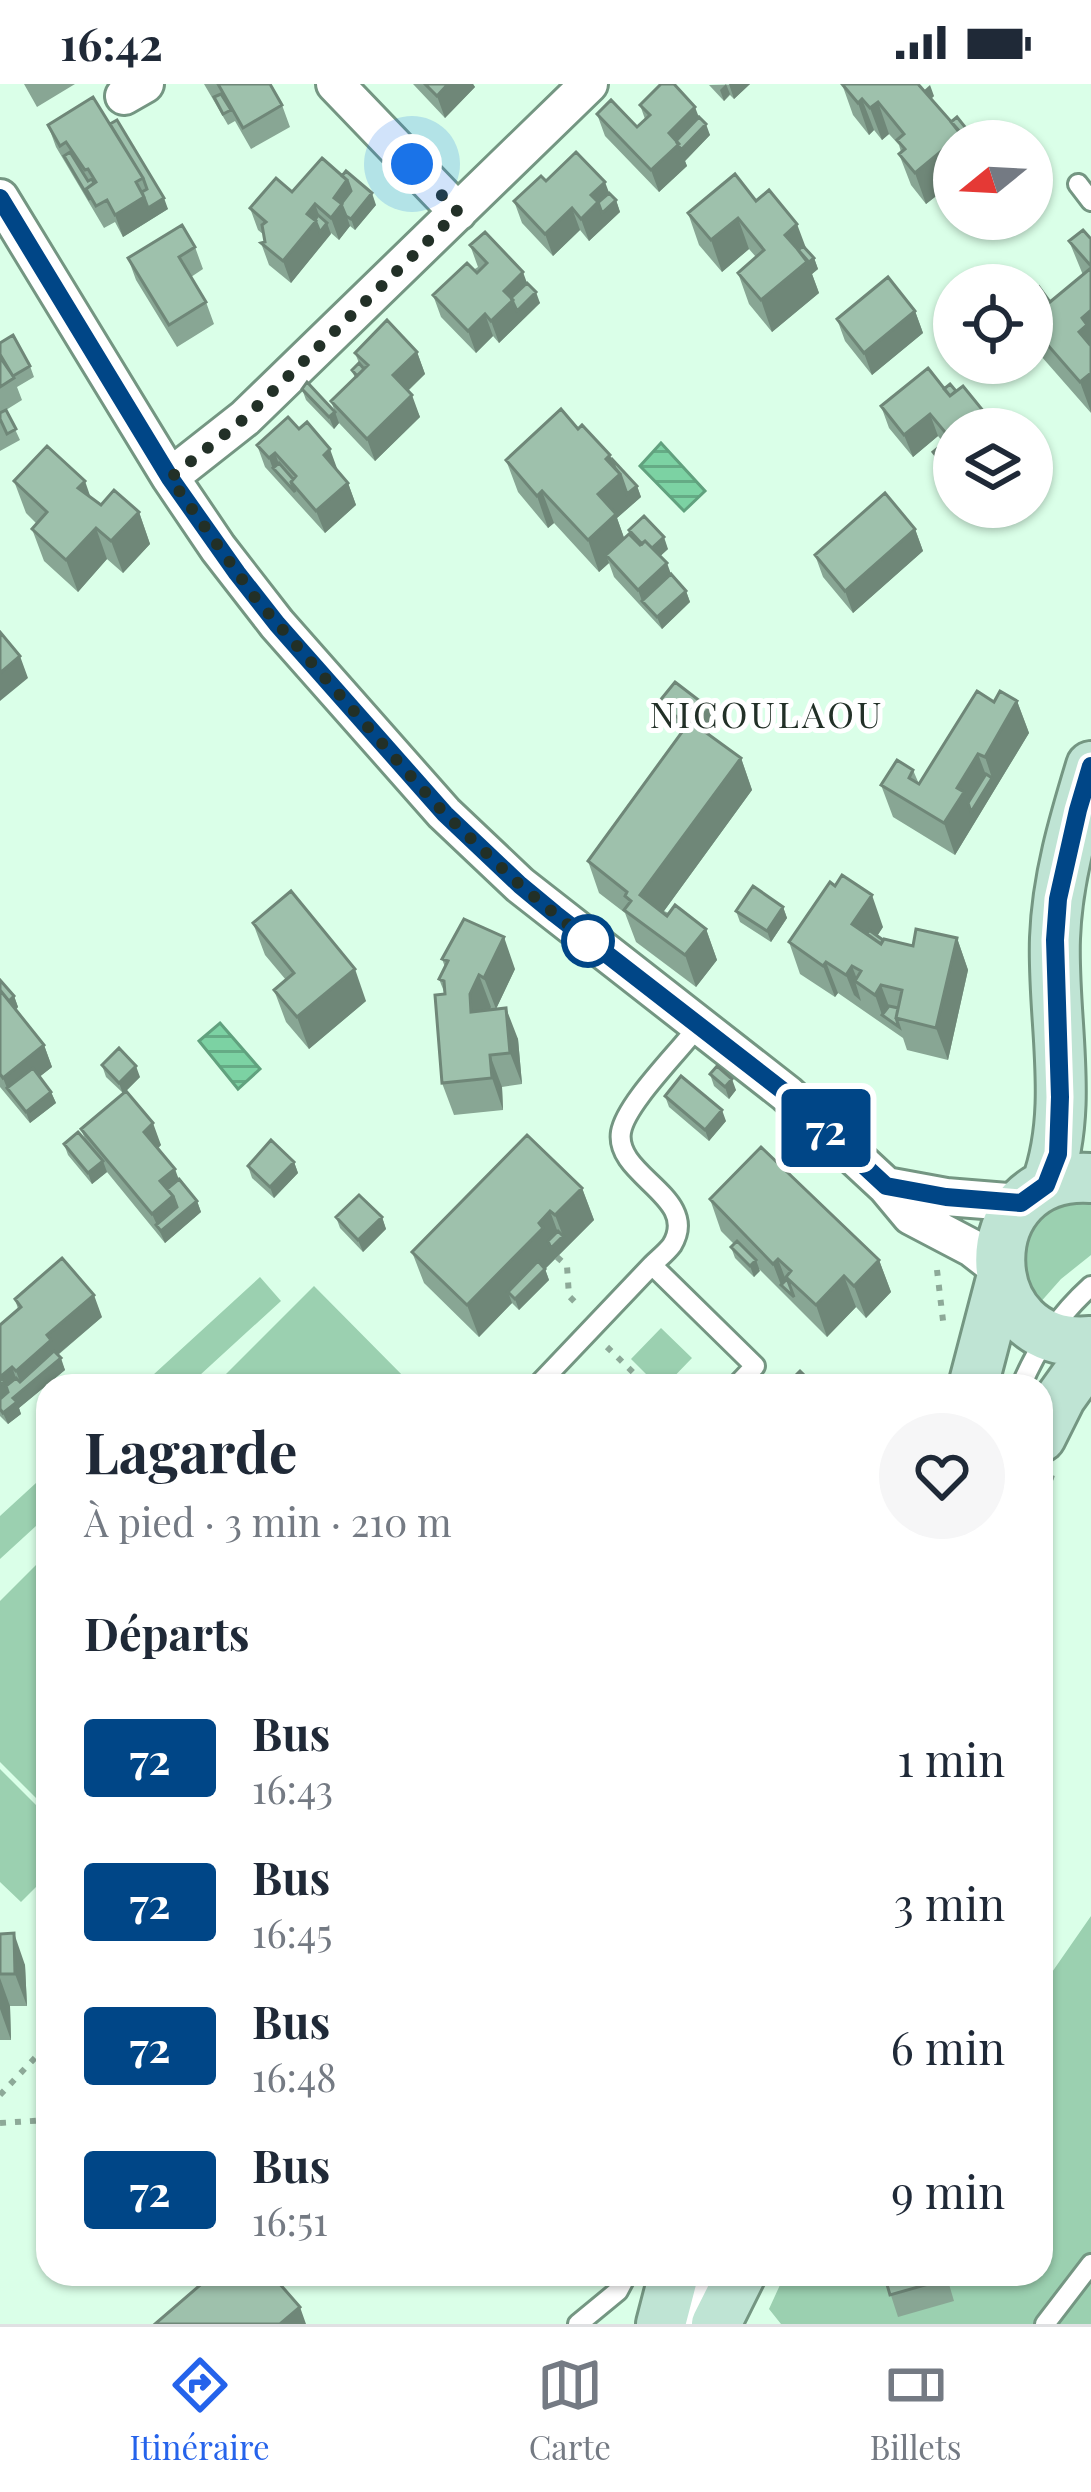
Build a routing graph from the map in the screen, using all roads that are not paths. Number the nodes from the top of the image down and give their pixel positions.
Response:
1 (335, 84) edge
2 (589, 84) edge
3 (1078, 184) dead end
4 (0, 198) edge
5 (1091, 201) edge
6 (458, 212) junction
7 (170, 478) junction
8 (1091, 766) edge
9 (1058, 1003) junction
10 (699, 1025) junction
11 (1091, 1118) edge
12 (886, 1186) junction
13 (1053, 1189) edge
14 (652, 1265) junction
15 (1000, 1274) junction
16 (1091, 1286) edge
17 (1069, 1338) edge
18 (1091, 1355) edge
19 (548, 1374) edge
20 (747, 1374) edge
21 (977, 1374) edge
22 (1033, 1374) edge
23 (1053, 1413) edge
24 (1091, 2264) edge
25 (621, 2286) edge
26 (671, 2286) edge
27 (702, 2286) edge
28 (735, 2286) edge
29 (578, 2324) edge
30 (661, 2324) edge
31 (688, 2324) edge
32 (716, 2324) edge
33 (1045, 2324) edge

1 - 6 street
2 - 6 street
3 - 5 lane
4 - 7 street
6 - 7 street
7 - 10 street
8 - 9 street
9 - 11 street
9 - 13 street
10 - 12 street
10 - 14 lane
12 - 13 street
12 - 15 street
13 - 15 street
14 - 19 lane
14 - 20 lane
15 - 17 street
15 - 21 street
16 - 17 lane
17 - 22 lane
18 - 23 street
24 - 33 lane
25 - 29 lane
26 - 30 street
27 - 31 lane
28 - 32 street

